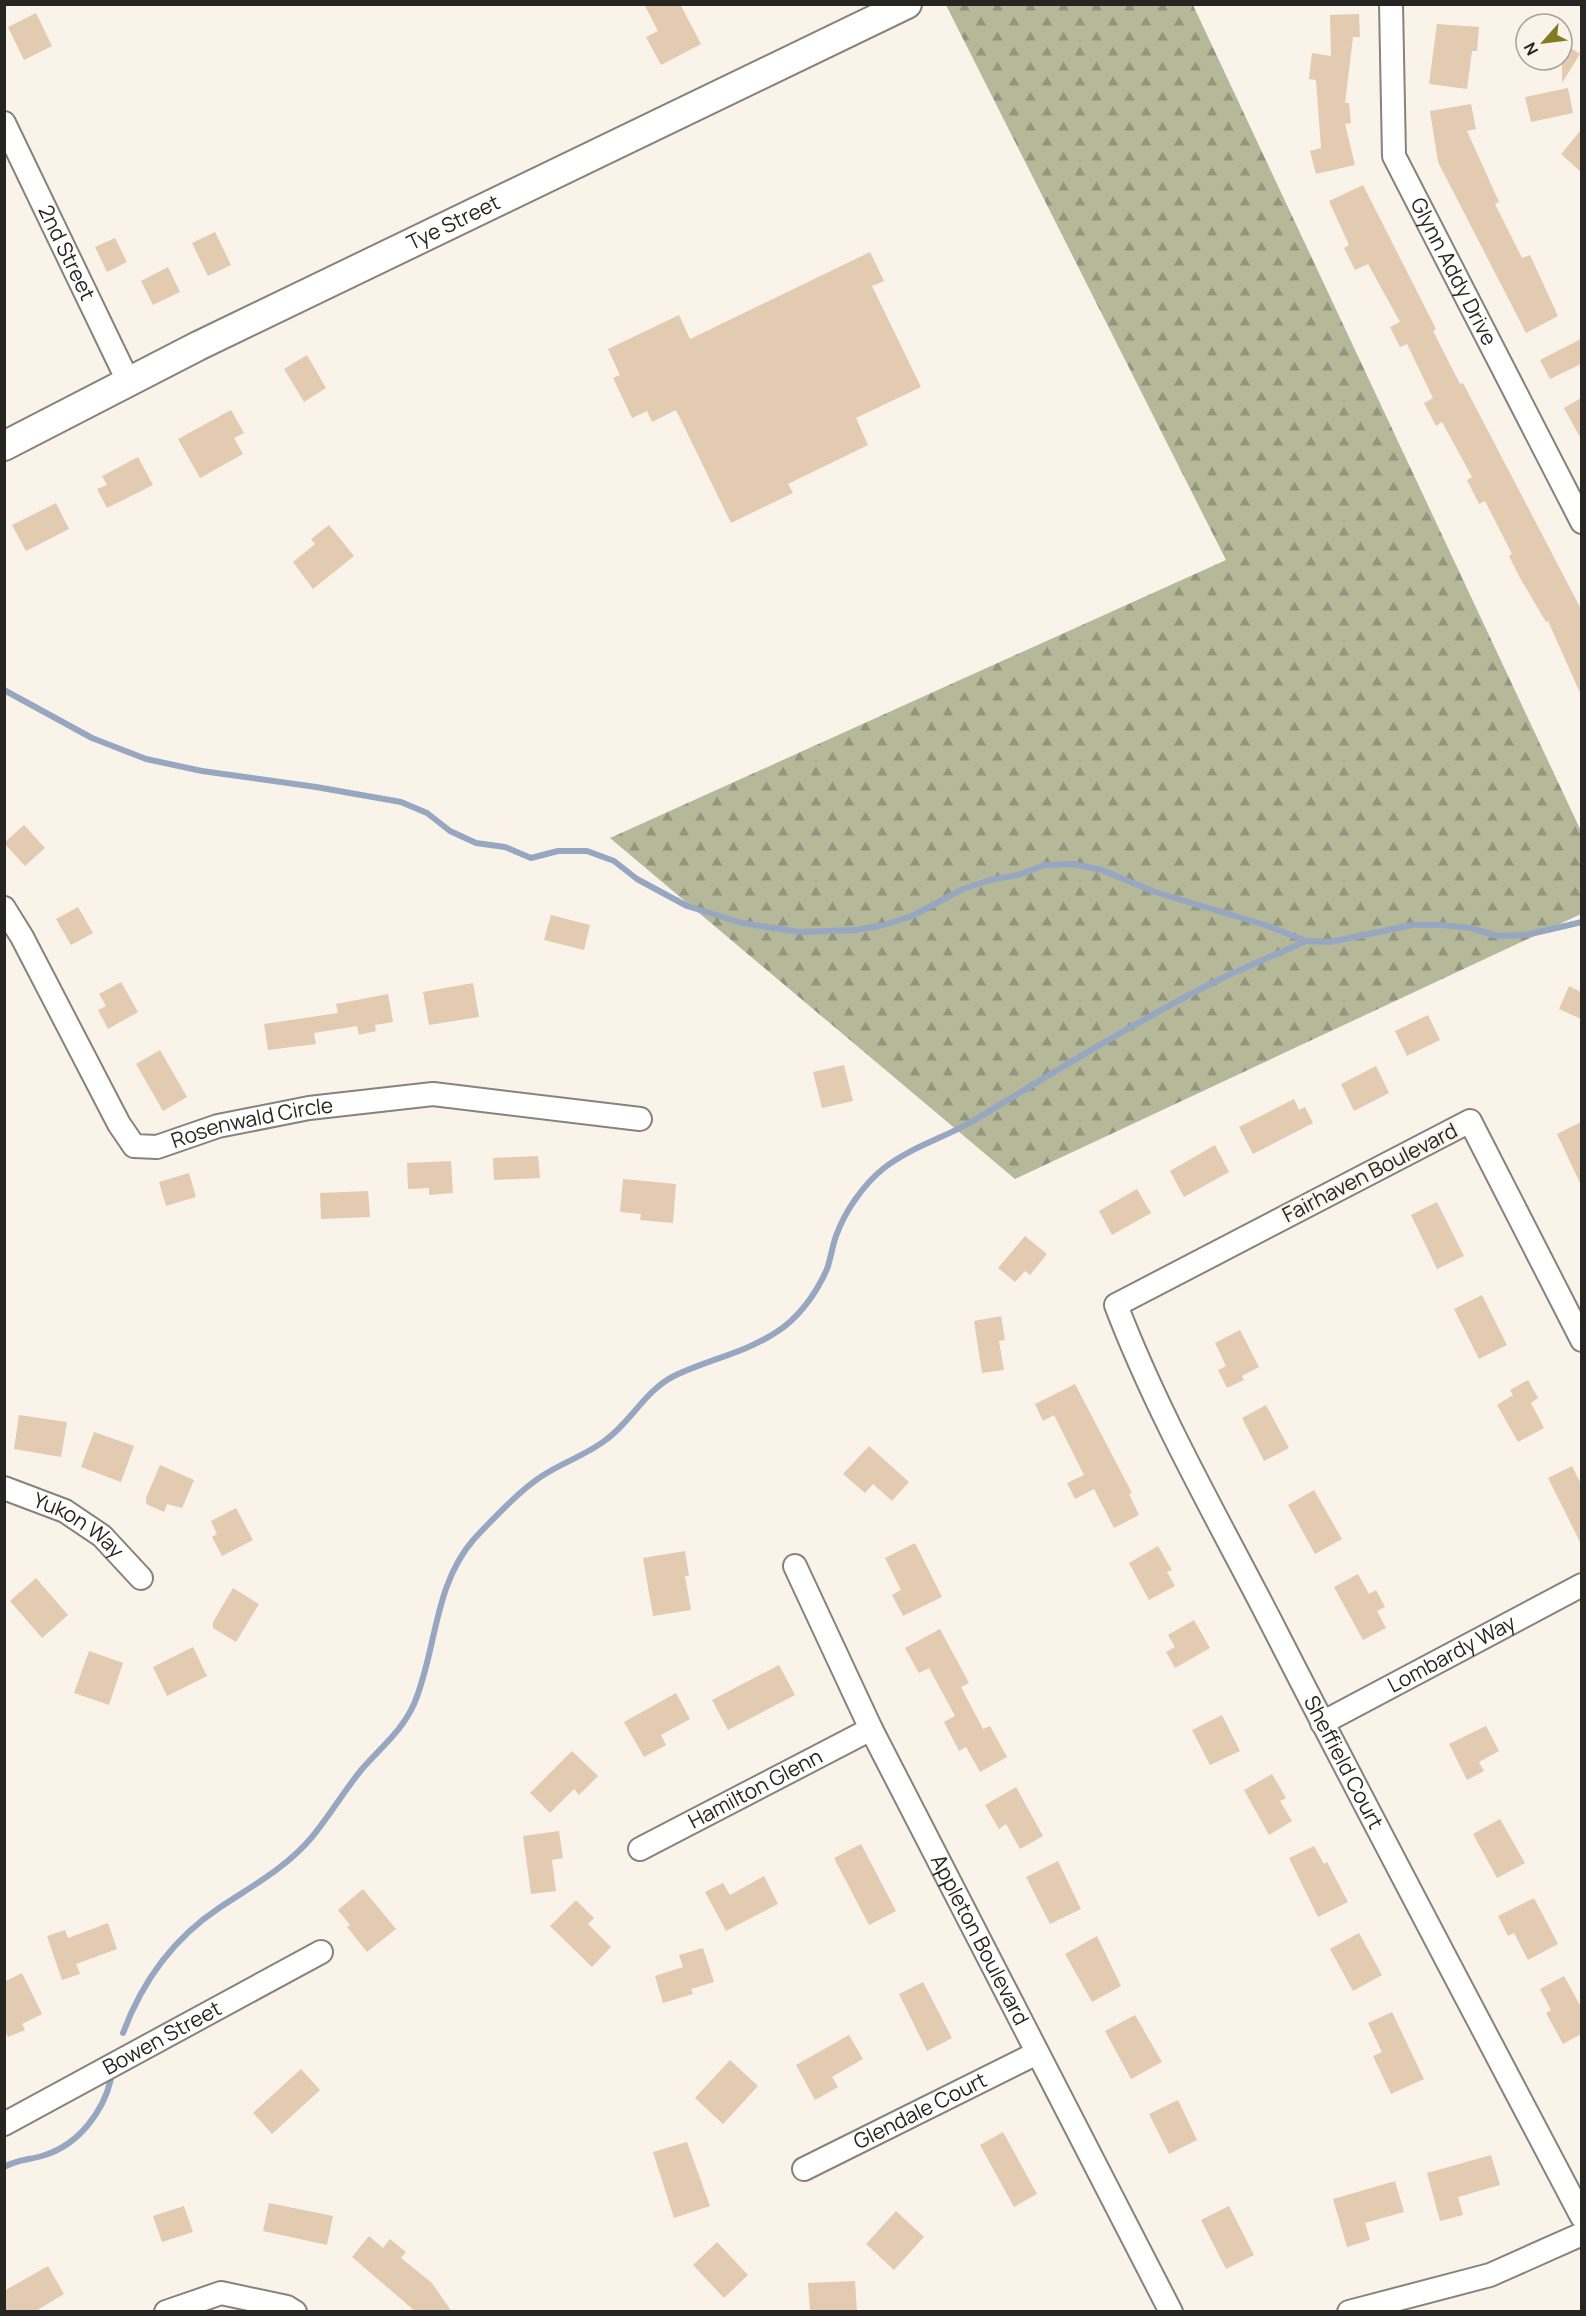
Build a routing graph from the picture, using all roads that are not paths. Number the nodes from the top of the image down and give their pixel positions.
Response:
1 (907, 4) edge
2 (1391, 4) edge
3 (4, 123) edge
4 (129, 383) junction
5 (4, 447) edge
6 (1581, 522) edge
7 (4, 908) edge
8 (640, 1119) dead end
9 (1116, 1305) joint
10 (1581, 1340) edge
11 (4, 1488) edge
12 (795, 1566) dead end
13 (141, 1578) dead end
14 (1581, 1585) edge
15 (1322, 1723) junction
16 (871, 1729) junction
17 (640, 1849) dead end
18 (321, 1952) dead end
19 (1037, 2053) junction
20 (4, 2124) edge
21 (804, 2169) dead end
22 (1581, 2217) edge
23 (1581, 2234) edge
24 (166, 2312) edge
25 (295, 2312) edge
26 (1171, 2312) edge
27 (1349, 2312) edge

1 - 4 street, Tye Street
2 - 6 street, Glynn Addy Drive
3 - 4 street, 2nd Street
4 - 5 street, Tye Street
7 - 8 street, Rosenwald Circle
9 - 10 street, Fairhaven Boulevard
9 - 15 street, Sheffield Court
11 - 13 street, Yukon Way
12 - 16 street, Appleton Boulevard
14 - 15 street, Lombardy Way
15 - 22 street, Sheffield Court
16 - 17 street, Hamilton Glenn
16 - 19 street, Appleton Boulevard
18 - 20 street, Bowen Street
19 - 21 street, Glendale Court
19 - 26 street, Appleton Boulevard
23 - 27 street
24 - 25 street

